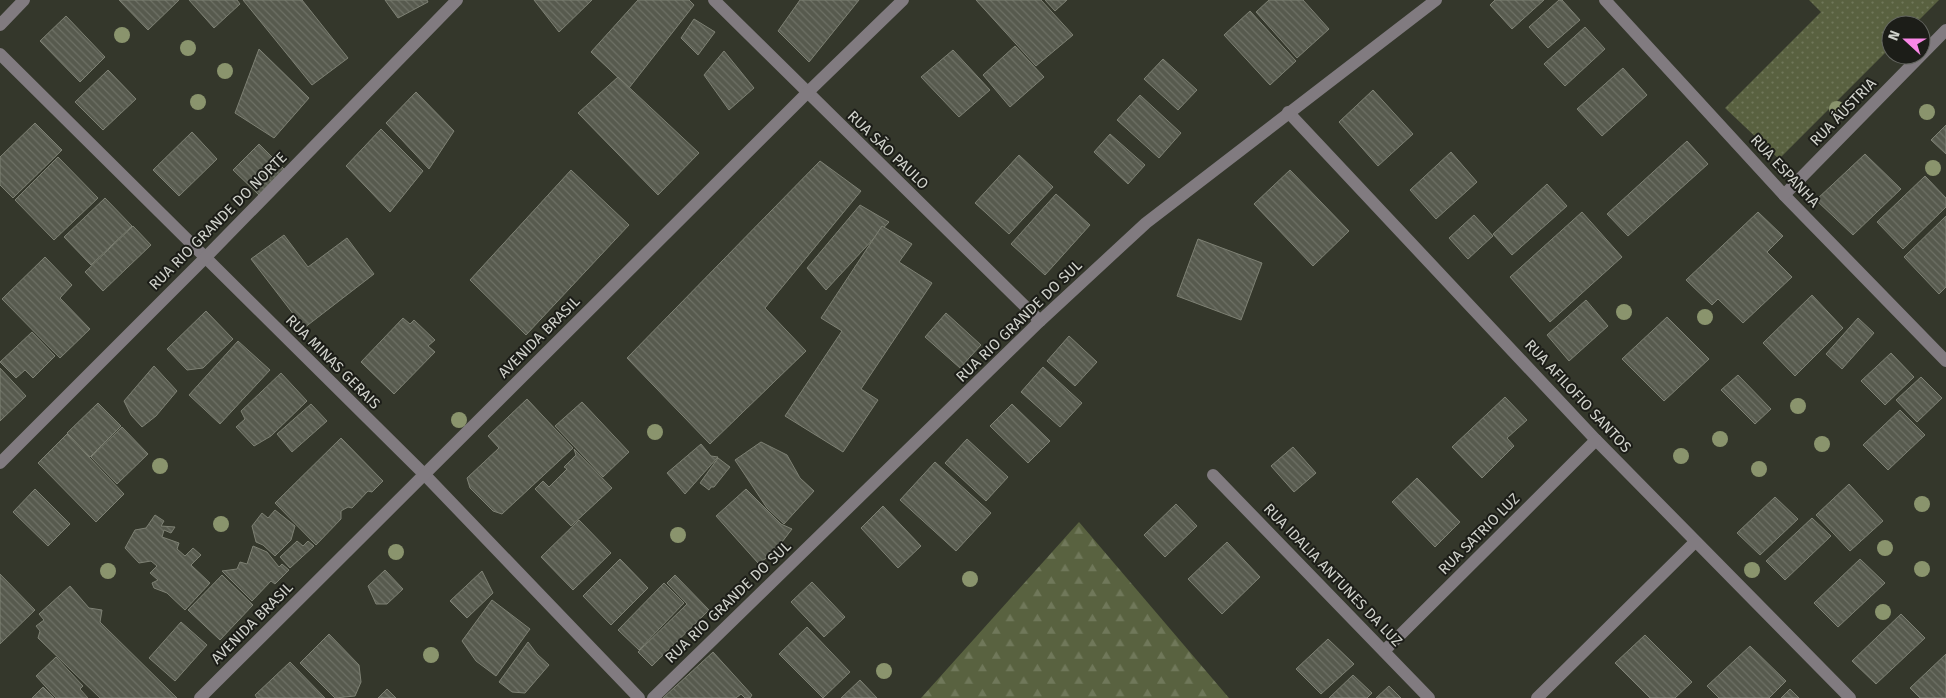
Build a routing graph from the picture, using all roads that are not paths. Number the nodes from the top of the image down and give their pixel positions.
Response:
1 (24, 0) edge
2 (457, 0) edge
3 (714, 0) edge
4 (903, 0) edge
5 (1436, 0) edge
6 (1604, 0) edge
7 (0, 25) edge
8 (1946, 30) edge
9 (0, 54) edge
10 (807, 93) junction
11 (1288, 112) junction
12 (1784, 195) junction
13 (205, 258) junction
14 (1040, 321) junction
15 (1946, 361) edge
16 (1596, 440) junction
17 (0, 463) edge
18 (424, 474) junction
19 (1213, 475) dead end
20 (1695, 542) junction
21 (1384, 651) junction
22 (200, 698) edge
23 (640, 698) edge
24 (652, 698) edge
25 (1429, 698) edge
26 (1537, 698) edge
27 (1850, 698) edge

1 - 7 street
2 - 13 street, RUA RIO GRANDE DO NORTE
3 - 10 street, RUA SÃO PAULO
4 - 10 street, AVENIDA BRASIL
5 - 11 street, RUA RIO GRANDE DO SUL
6 - 12 street, RUA ESPANHA
8 - 12 street, RUA ÁUSTRIA
9 - 13 street, RUA MINAS GERAIS
10 - 14 street, RUA SÃO PAULO
10 - 18 street, AVENIDA BRASIL
11 - 14 street, RUA RIO GRANDE DO SUL
11 - 16 street, RUA AFILOFIO SANTOS
12 - 15 street, RUA ESPANHA
13 - 17 street, RUA RIO GRANDE DO NORTE
13 - 18 street, RUA MINAS GERAIS
14 - 24 street, RUA RIO GRANDE DO SUL
16 - 20 street, RUA AFILOFIO SANTOS
16 - 21 street, RUA SATRIO LUZ
18 - 22 street, AVENIDA BRASIL
18 - 23 street, RUA MINAS GERAIS
19 - 21 street, RUA IDALIA ANTUNES DA LUZ
20 - 26 street
20 - 27 street, RUA AFILOFIO SANTOS
21 - 25 street, RUA IDALIA ANTUNES DA LUZ

